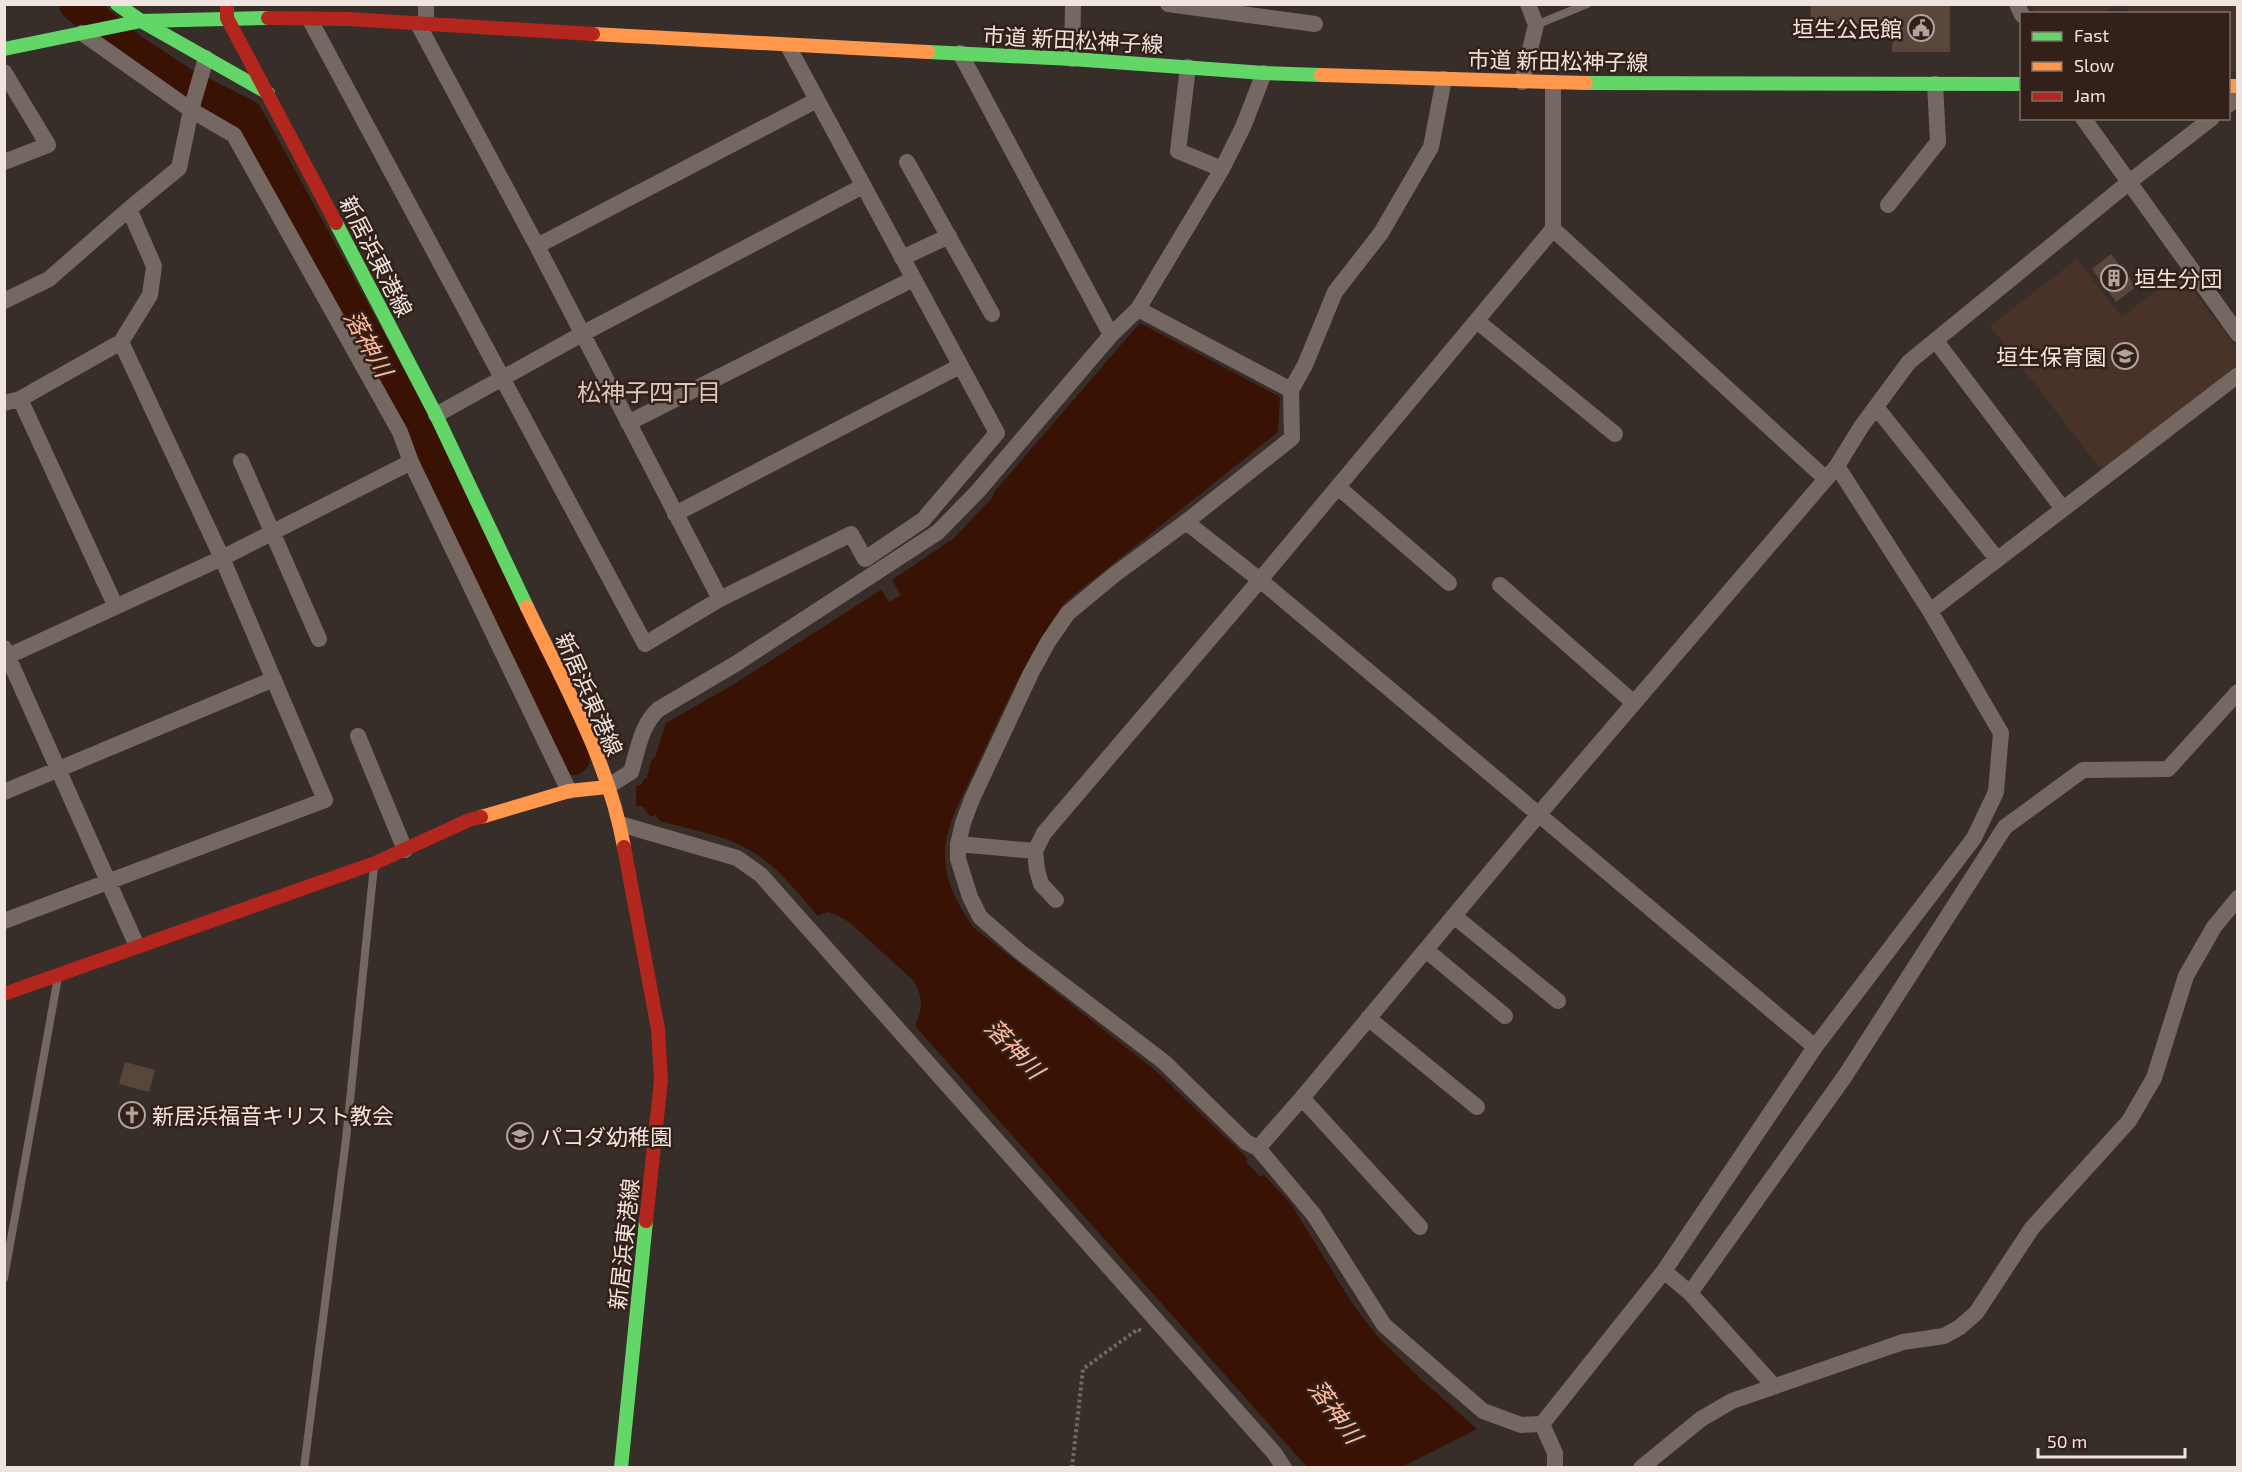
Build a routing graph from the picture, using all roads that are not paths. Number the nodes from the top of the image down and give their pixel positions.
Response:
1 (117, 4) edge
2 (426, 4) edge
3 (1073, 4) edge
4 (1168, 4) edge
5 (1528, 4) edge
6 (1587, 4) edge
7 (227, 11) edge
8 (349, 12) edge
9 (310, 20) junction
10 (141, 21) junction
11 (422, 24) junction
12 (1315, 24) dead end
13 (1536, 26) junction
14 (85, 32) junction
15 (788, 46) junction
16 (4, 50) edge
17 (960, 53) junction
18 (206, 58) junction
19 (1072, 59) junction
20 (1188, 67) junction
21 (4, 72) edge
22 (1264, 73) junction
23 (1444, 79) junction
24 (1522, 82) junction
25 (1553, 83) junction
26 (1935, 84) junction
27 (2020, 84) edge
28 (269, 94) junction
29 (817, 100) junction
30 (192, 106) junction
31 (2084, 120) edge
32 (2209, 120) edge
33 (4, 162) edge
34 (908, 162) dead end
35 (1222, 169) junction
36 (2128, 183) junction
37 (863, 186) junction
38 (1888, 205) dead end
39 (129, 209) junction
40 (1553, 229) junction
41 (949, 236) junction
42 (537, 246) junction
43 (902, 258) junction
44 (913, 279) junction
45 (4, 301) edge
46 (1138, 309) junction
47 (992, 314) dead end
48 (1477, 321) junction
49 (582, 334) junction
50 (2238, 334) edge
51 (1111, 335) junction
52 (1936, 341) junction
53 (121, 342) junction
54 (960, 366) junction
55 (2238, 375) edge
56 (501, 379) junction
57 (1291, 390) junction
58 (12, 401) edge
59 (1876, 406) junction
60 (435, 415) junction
61 (628, 423) junction
62 (1615, 434) dead end
63 (242, 461) dead end
64 (411, 462) junction
65 (1837, 466) junction
66 (1826, 479) junction
67 (1338, 487) junction
68 (2063, 509) junction
69 (675, 514) junction
70 (1186, 522) junction
71 (274, 532) junction
72 (222, 558) junction
73 (1997, 559) junction
74 (1260, 580) junction
75 (1449, 583) dead end
76 (1500, 585) dead end
77 (720, 599) junction
78 (116, 607) junction
79 (1930, 611) junction
80 (319, 639) dead end
81 (6, 654) edge
82 (274, 680) junction
83 (2238, 692) edge
84 (1634, 703) junction
85 (358, 736) dead end
86 (58, 770) junction
87 (607, 787) junction
88 (569, 791) junction
89 (4, 792) edge
90 (1539, 814) junction
91 (620, 824) junction
92 (958, 844) junction
93 (405, 850) junction
94 (1035, 851) junction
95 (375, 863) junction
96 (108, 882) junction
97 (2238, 898) edge
98 (1056, 900) dead end
99 (1454, 916) junction
100 (4, 921) edge
101 (136, 945) junction
102 (1426, 950) junction
103 (58, 974) junction
104 (4, 994) edge
105 (1558, 1002) dead end
106 (1506, 1016) dead end
107 (1368, 1018) junction
108 (1815, 1047) junction
109 (1302, 1098) junction
110 (1478, 1107) dead end
111 (1258, 1148) junction
112 (1420, 1227) dead end
113 (1664, 1271) junction
114 (4, 1278) edge
115 (1690, 1293) junction
116 (1773, 1385) junction
117 (1542, 1424) junction
118 (304, 1467) edge
119 (621, 1467) edge
120 (1284, 1467) edge
121 (1555, 1467) edge
122 (1641, 1467) edge

1 - 10 street
2 - 11 street
3 - 19 street
4 - 12 street
5 - 13 street
6 - 13 lane
7 - 9 street, 市道 新田松神子線
7 - 10 street, 市道 新田松神子線
7 - 28 street, 新居浜東港線
8 - 9 street, 市道 新田松神子線
8 - 11 street, 市道 新田松神子線
9 - 56 street
10 - 14 street, 市道 新田松神子線
10 - 18 street
11 - 15 street, 市道 新田松神子線
11 - 42 street
13 - 24 street
14 - 16 street
14 - 30 street
15 - 17 street, 市道 新田松神子線
15 - 29 street
17 - 19 street, 市道 新田松神子線
17 - 51 street
18 - 28 street
18 - 30 street
19 - 20 street, 市道 新田松神子線
20 - 22 street, 市道 新田松神子線
20 - 35 street
21 - 33 street
22 - 23 street, 市道 新田松神子線
22 - 35 street
23 - 24 street, 市道 新田松神子線
23 - 57 street
24 - 25 street, 市道 新田松神子線
25 - 26 street, 市道 新田松神子線
25 - 40 street
26 - 27 street, 市道 新田松神子線
26 - 38 street
28 - 60 street, 新居浜東港線
29 - 37 street
29 - 42 street
30 - 39 street
30 - 64 street
31 - 36 street
32 - 36 street
34 - 41 street
35 - 46 street
36 - 50 street
36 - 52 street
37 - 43 street
37 - 49 street
39 - 45 street
39 - 53 street
40 - 48 street
40 - 66 street
41 - 43 street
41 - 47 street
42 - 49 street
43 - 44 street
44 - 54 street
44 - 61 street
46 - 51 street
46 - 57 street
48 - 62 street
48 - 67 street
49 - 56 street
49 - 61 street
51 - 87 street
52 - 59 street
52 - 68 street
53 - 58 street
53 - 72 street
54 - 69 street
54 - 77 street
55 - 68 street
56 - 60 street
56 - 77 street
57 - 70 street
58 - 78 street
59 - 65 street
59 - 73 street
60 - 87 street, 新居浜東港線
61 - 69 street
63 - 71 street
64 - 71 street
64 - 88 street
65 - 66 street
65 - 79 street
66 - 84 street
67 - 74 street
67 - 75 street
68 - 73 street
69 - 77 street
70 - 74 street
70 - 92 street
71 - 72 street
71 - 80 street
72 - 78 street
72 - 82 street
73 - 79 street
74 - 90 street
74 - 94 street
76 - 84 street
78 - 81 street
79 - 108 street
81 - 86 street
82 - 86 street
82 - 96 street
83 - 115 street
84 - 90 street
85 - 93 street
86 - 89 street
86 - 96 street
87 - 88 street
87 - 91 street, 新居浜東港線
88 - 93 street
90 - 99 street
90 - 108 street
91 - 119 street, 新居浜東港線
91 - 120 street
92 - 94 street
92 - 111 street
93 - 95 street
94 - 98 street
95 - 101 street
95 - 118 lane
96 - 100 street
96 - 101 street
97 - 116 street
99 - 102 street
99 - 105 street
101 - 103 street
102 - 106 street
102 - 107 street
103 - 104 street
103 - 114 lane
107 - 109 street
107 - 110 street
108 - 113 street
109 - 111 street
109 - 112 street
111 - 117 street
113 - 115 street
113 - 117 street
115 - 116 street
116 - 122 street
117 - 121 street

